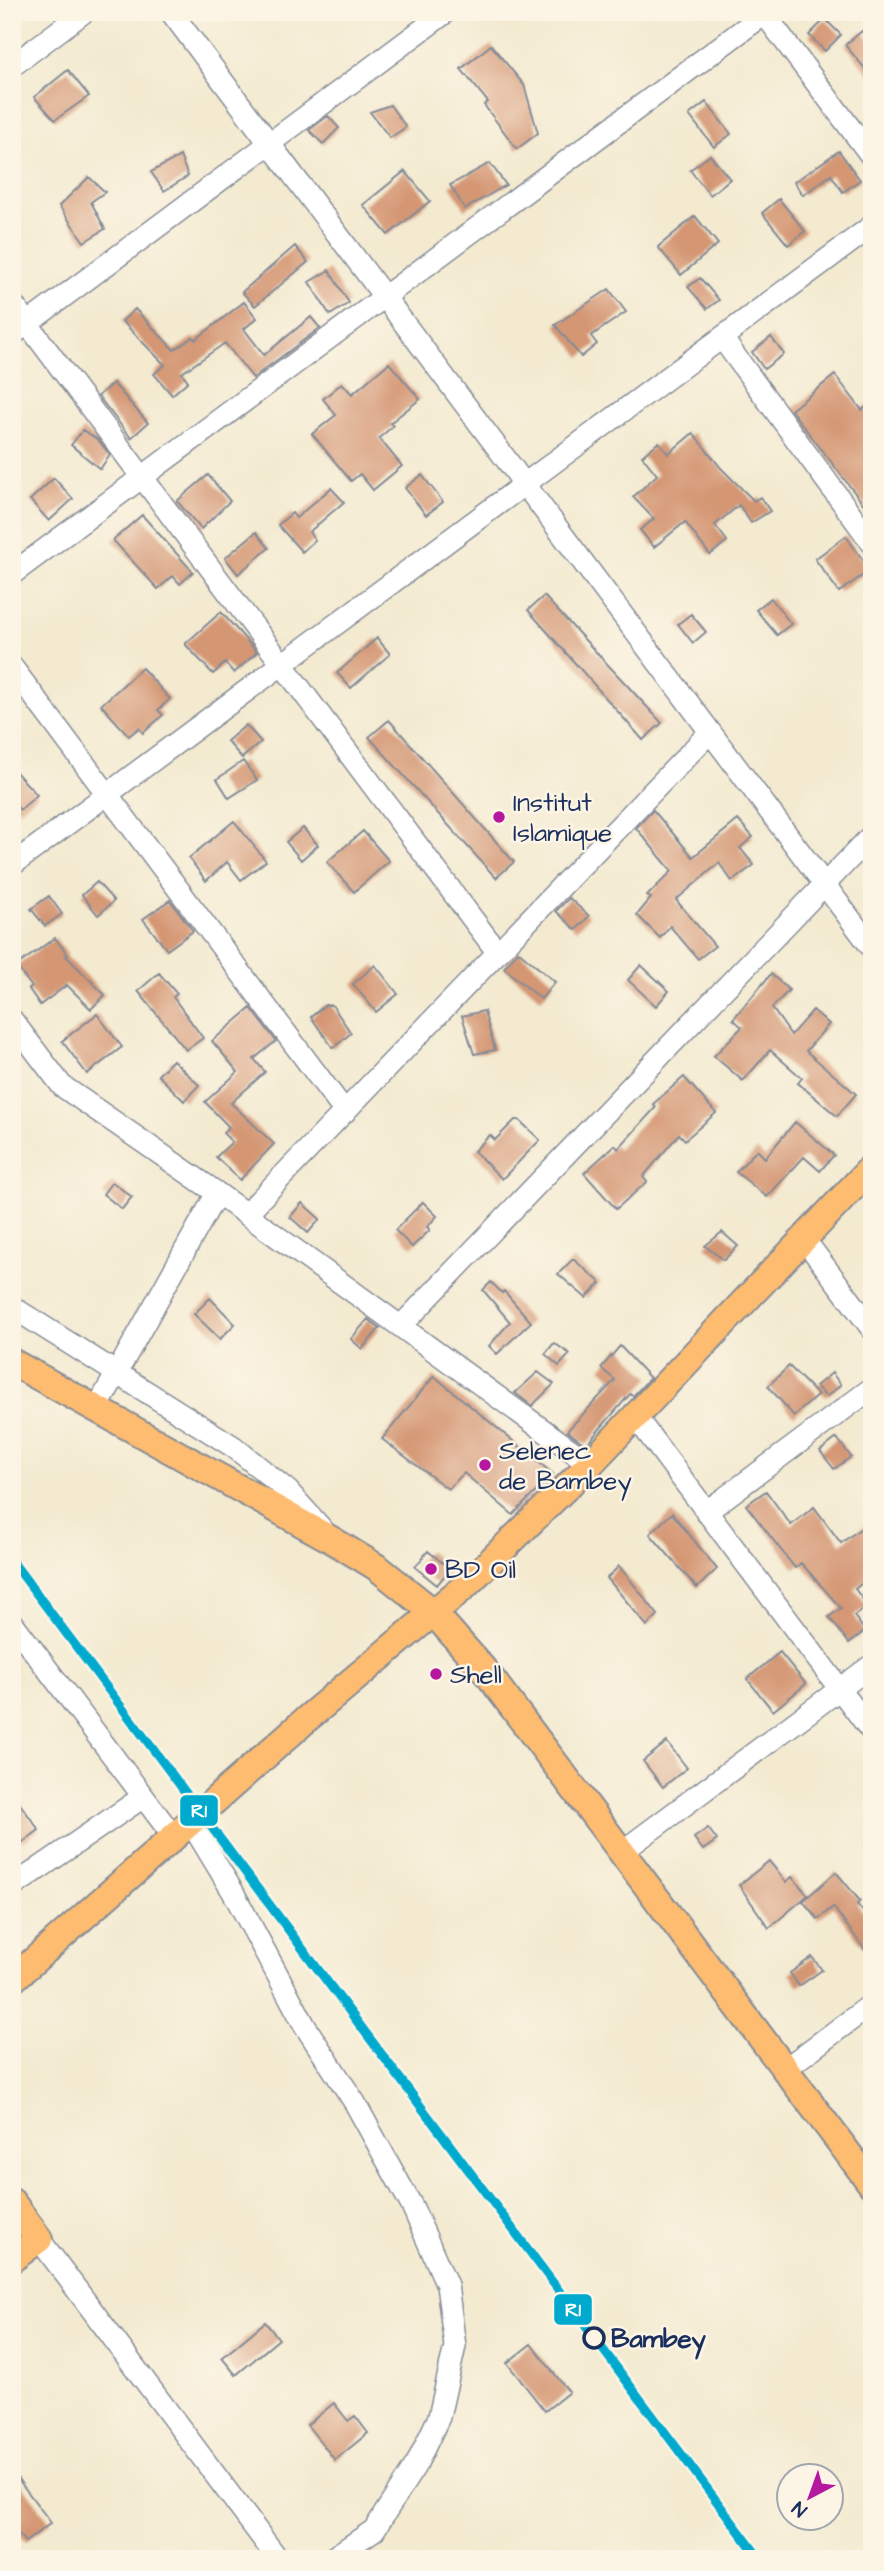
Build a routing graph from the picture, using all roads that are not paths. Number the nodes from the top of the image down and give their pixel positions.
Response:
1 (84, 12) edge
2 (171, 12) edge
3 (446, 12) edge
4 (765, 13) edge
5 (12, 66) edge
6 (270, 144) junction
7 (872, 157) edge
8 (872, 226) edge
9 (384, 297) junction
10 (12, 303) edge
11 (20, 329) edge
12 (722, 338) junction
13 (142, 477) junction
14 (524, 484) junction
15 (872, 544) edge
16 (12, 574) edge
17 (282, 664) junction
18 (12, 667) edge
19 (710, 732) junction
20 (107, 794) junction
21 (872, 835) edge
22 (12, 866) edge
23 (824, 884) junction
24 (872, 948) edge
25 (498, 953) junction
26 (12, 1020) edge
27 (345, 1112) junction
28 (872, 1167) edge
29 (217, 1193) junction
30 (246, 1214) junction
31 (804, 1238) junction
32 (12, 1307) edge
33 (401, 1326) junction
34 (872, 1329) edge
35 (12, 1362) edge
36 (118, 1373) junction
37 (872, 1388) edge
38 (96, 1410) junction
39 (635, 1416) junction
40 (590, 1464) junction
41 (706, 1511) junction
42 (332, 1540) junction
43 (433, 1612) junction
44 (12, 1622) edge
45 (872, 1665) edge
46 (839, 1689) junction
47 (872, 1732) edge
48 (143, 1797) junction
49 (182, 1829) junction
50 (623, 1851) junction
51 (12, 1887) edge
52 (12, 1980) edge
53 (872, 2004) edge
54 (785, 2069) junction
55 (872, 2185) edge
56 (12, 2202) edge
57 (39, 2239) junction
58 (12, 2259) edge
59 (278, 2559) edge
60 (331, 2559) edge

1 - 5 street
2 - 6 street
3 - 6 street
4 - 7 street
4 - 9 street
6 - 9 street
6 - 11 street
8 - 12 street
9 - 13 street
9 - 14 street
10 - 11 street
11 - 13 street
12 - 14 street
12 - 15 street
13 - 16 street
13 - 17 street
14 - 17 street
14 - 19 street
17 - 20 street
17 - 25 street
18 - 20 street
19 - 23 street
19 - 25 street
20 - 22 street
20 - 27 street
21 - 23 street
23 - 24 street
23 - 33 street
25 - 27 street
26 - 29 street
27 - 30 street
28 - 31 main road
29 - 30 street
29 - 36 street
30 - 33 street
31 - 34 street
31 - 39 main road
32 - 36 street
33 - 40 street
35 - 38 main road
36 - 38 street
36 - 42 street
37 - 41 street
38 - 42 main road
39 - 40 main road
39 - 41 street
40 - 43 main road
41 - 46 street
42 - 43 main road
43 - 49 main road
43 - 50 main road
44 - 48 street
45 - 46 street
46 - 47 street
46 - 50 street
48 - 49 street
48 - 51 street
49 - 52 main road
49 - 60 street
50 - 54 main road
53 - 54 street
54 - 55 main road
56 - 57 main road
57 - 58 main road
57 - 59 street

